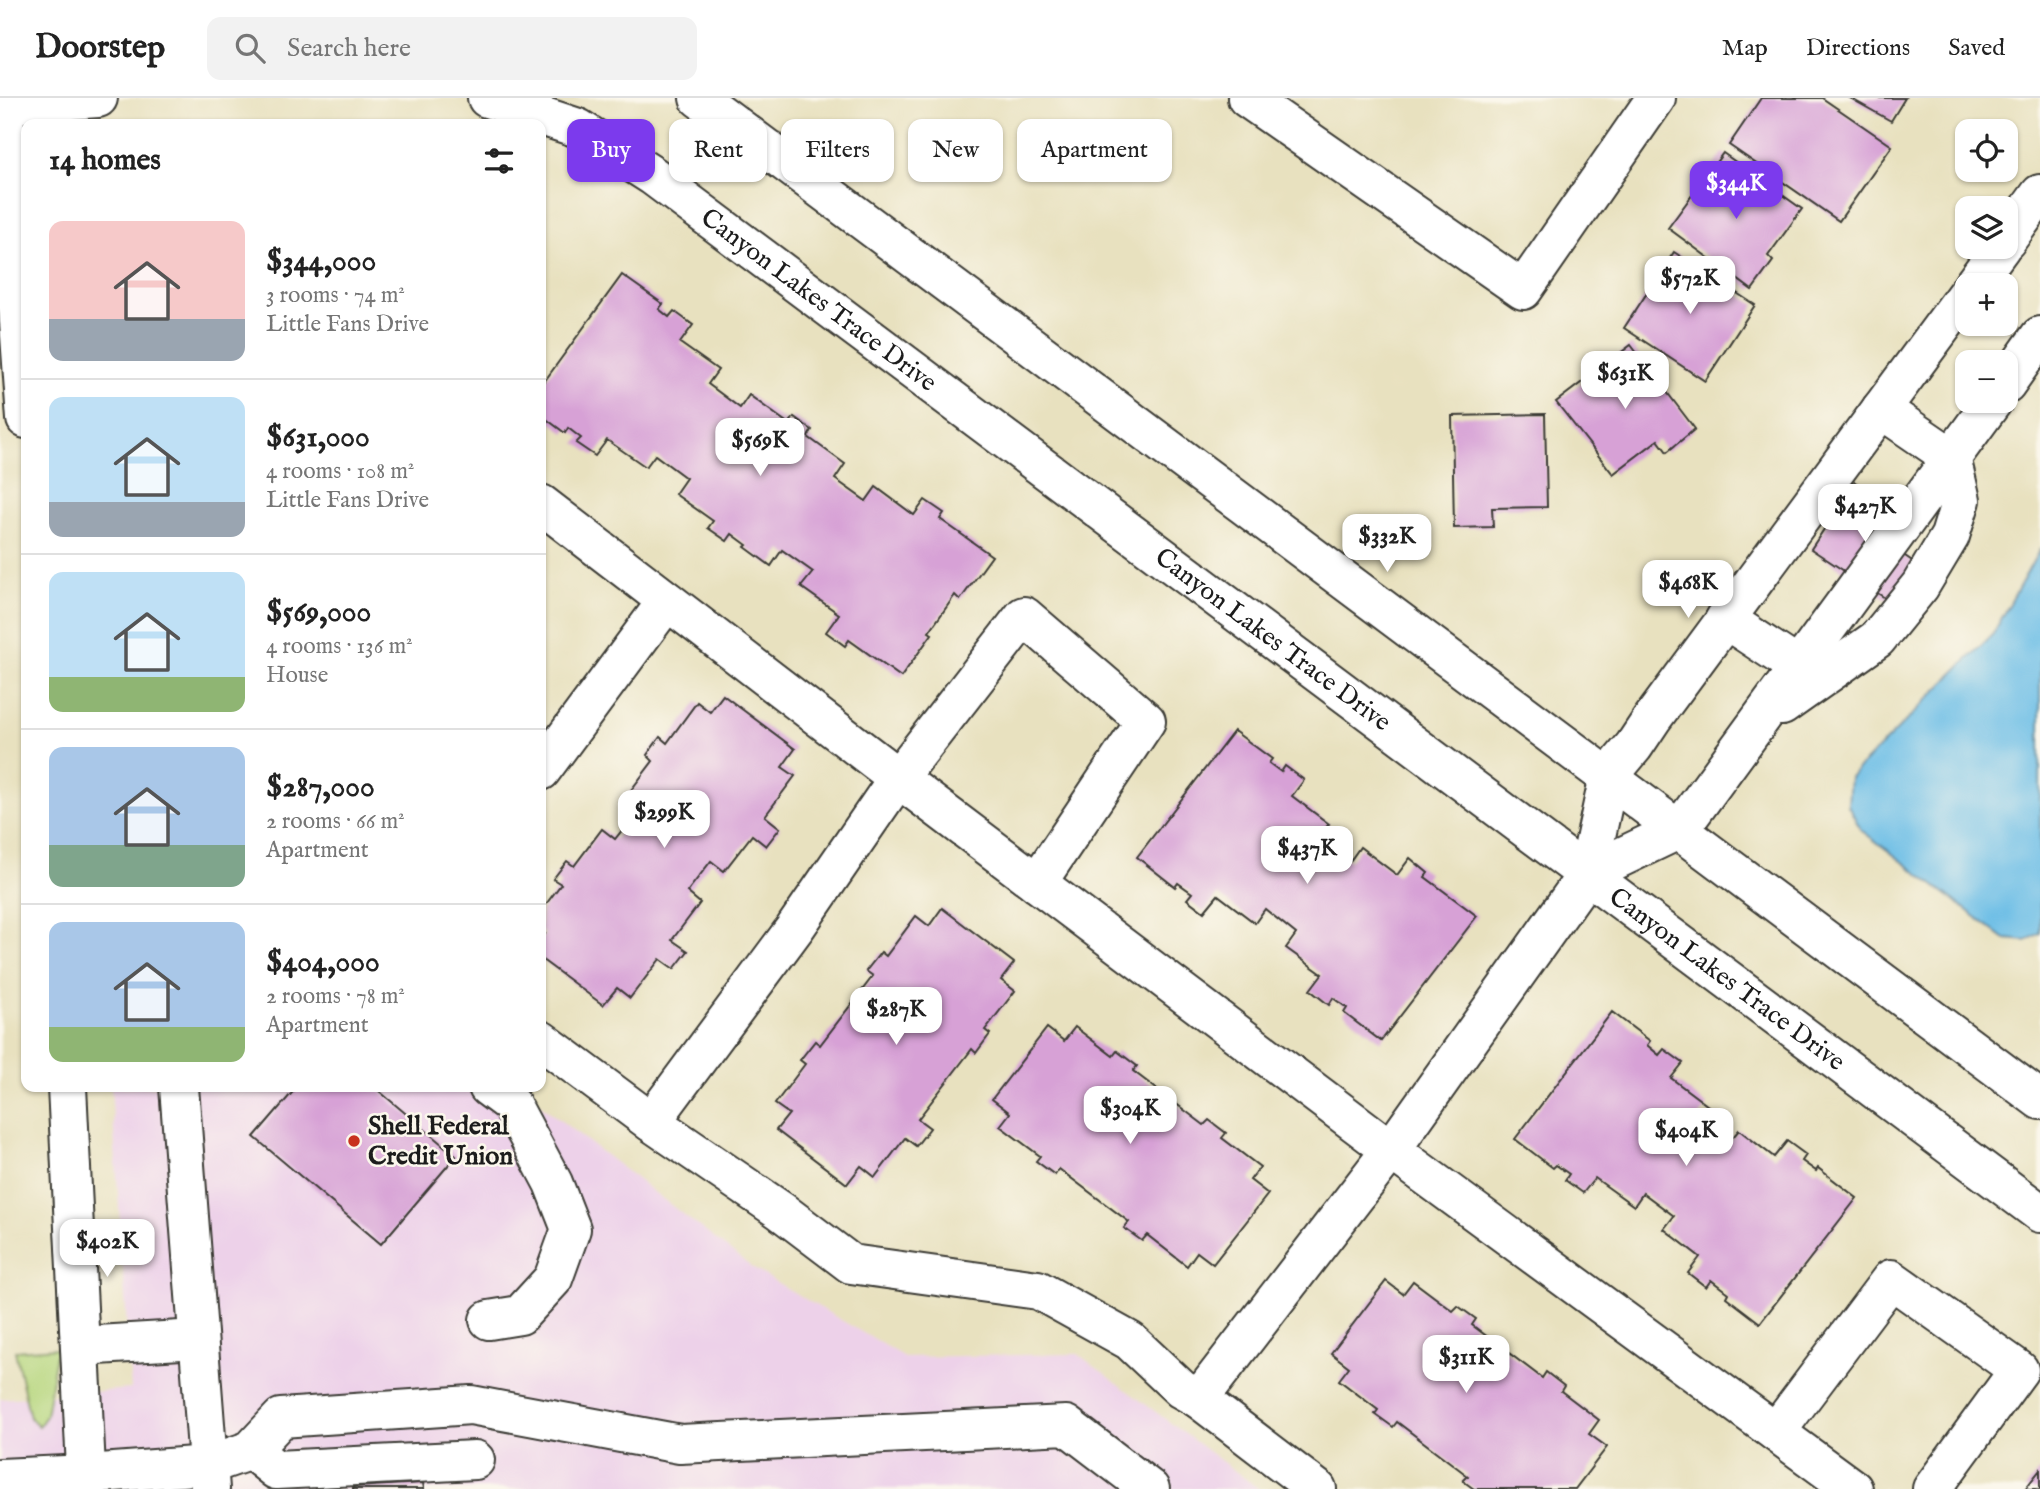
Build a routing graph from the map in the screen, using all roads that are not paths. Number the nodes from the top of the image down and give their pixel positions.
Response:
1 (97, 98) edge
2 (487, 98) edge
3 (699, 98) edge
4 (1247, 98) edge
5 (1656, 98) edge
6 (2, 103) edge
7 (2040, 194) edge
8 (2018, 224) edge
9 (1955, 309) edge
10 (2040, 336) edge
11 (21, 353) edge
12 (2018, 367) edge
13 (1881, 409) junction
14 (1984, 413) edge
15 (1951, 457) junction
16 (546, 508) edge
17 (667, 601) junction
18 (1725, 619) junction
19 (1797, 667) junction
20 (1755, 726) junction
21 (546, 764) edge
22 (1609, 776) junction
23 (898, 778) junction
24 (1680, 829) junction
25 (1588, 873) junction
26 (1037, 883) junction
27 (546, 1044) edge
28 (67, 1092) edge
29 (179, 1092) edge
30 (495, 1092) edge
31 (2040, 1100) edge
32 (651, 1122) junction
33 (1391, 1150) junction
34 (2040, 1213) edge
35 (489, 1320) dead end
36 (198, 1339) junction
37 (80, 1346) junction
38 (1199, 1399) junction
39 (471, 1405) junction
40 (1776, 1432) junction
41 (251, 1450) junction
42 (476, 1474) edge
43 (209, 1477) edge
44 (0, 1478) edge
45 (87, 1482) edge
46 (1150, 1489) edge
47 (1317, 1489) edge
48 (1853, 1489) edge
49 (1931, 1489) edge

1 - 6 street
2 - 25 street, Canyon Lakes Trace Drive
3 - 22 street
4 - 5 street
6 - 11 street
7 - 8 street
9 - 13 street
10 - 12 street
13 - 15 street
13 - 18 street
14 - 15 street
15 - 19 street
15 - 20 street
16 - 17 street
17 - 21 street
17 - 23 street
18 - 19 street
18 - 22 street
19 - 20 street
20 - 24 street
22 - 24 street
22 - 25 street
23 - 26 street
23 - 26 street
23 - 32 street
24 - 25 street
24 - 31 street
25 - 33 street
25 - 34 street, Canyon Lakes Trace Drive
26 - 33 street
27 - 32 street
28 - 37 street
29 - 36 street
30 - 35 street
32 - 38 street
33 - 38 street
33 - 40 street
36 - 37 street
36 - 43 street
37 - 45 street
38 - 47 street
39 - 41 street
39 - 42 street
39 - 46 street
40 - 48 street
40 - 49 street
41 - 42 street
41 - 43 street
43 - 45 street
44 - 45 street

